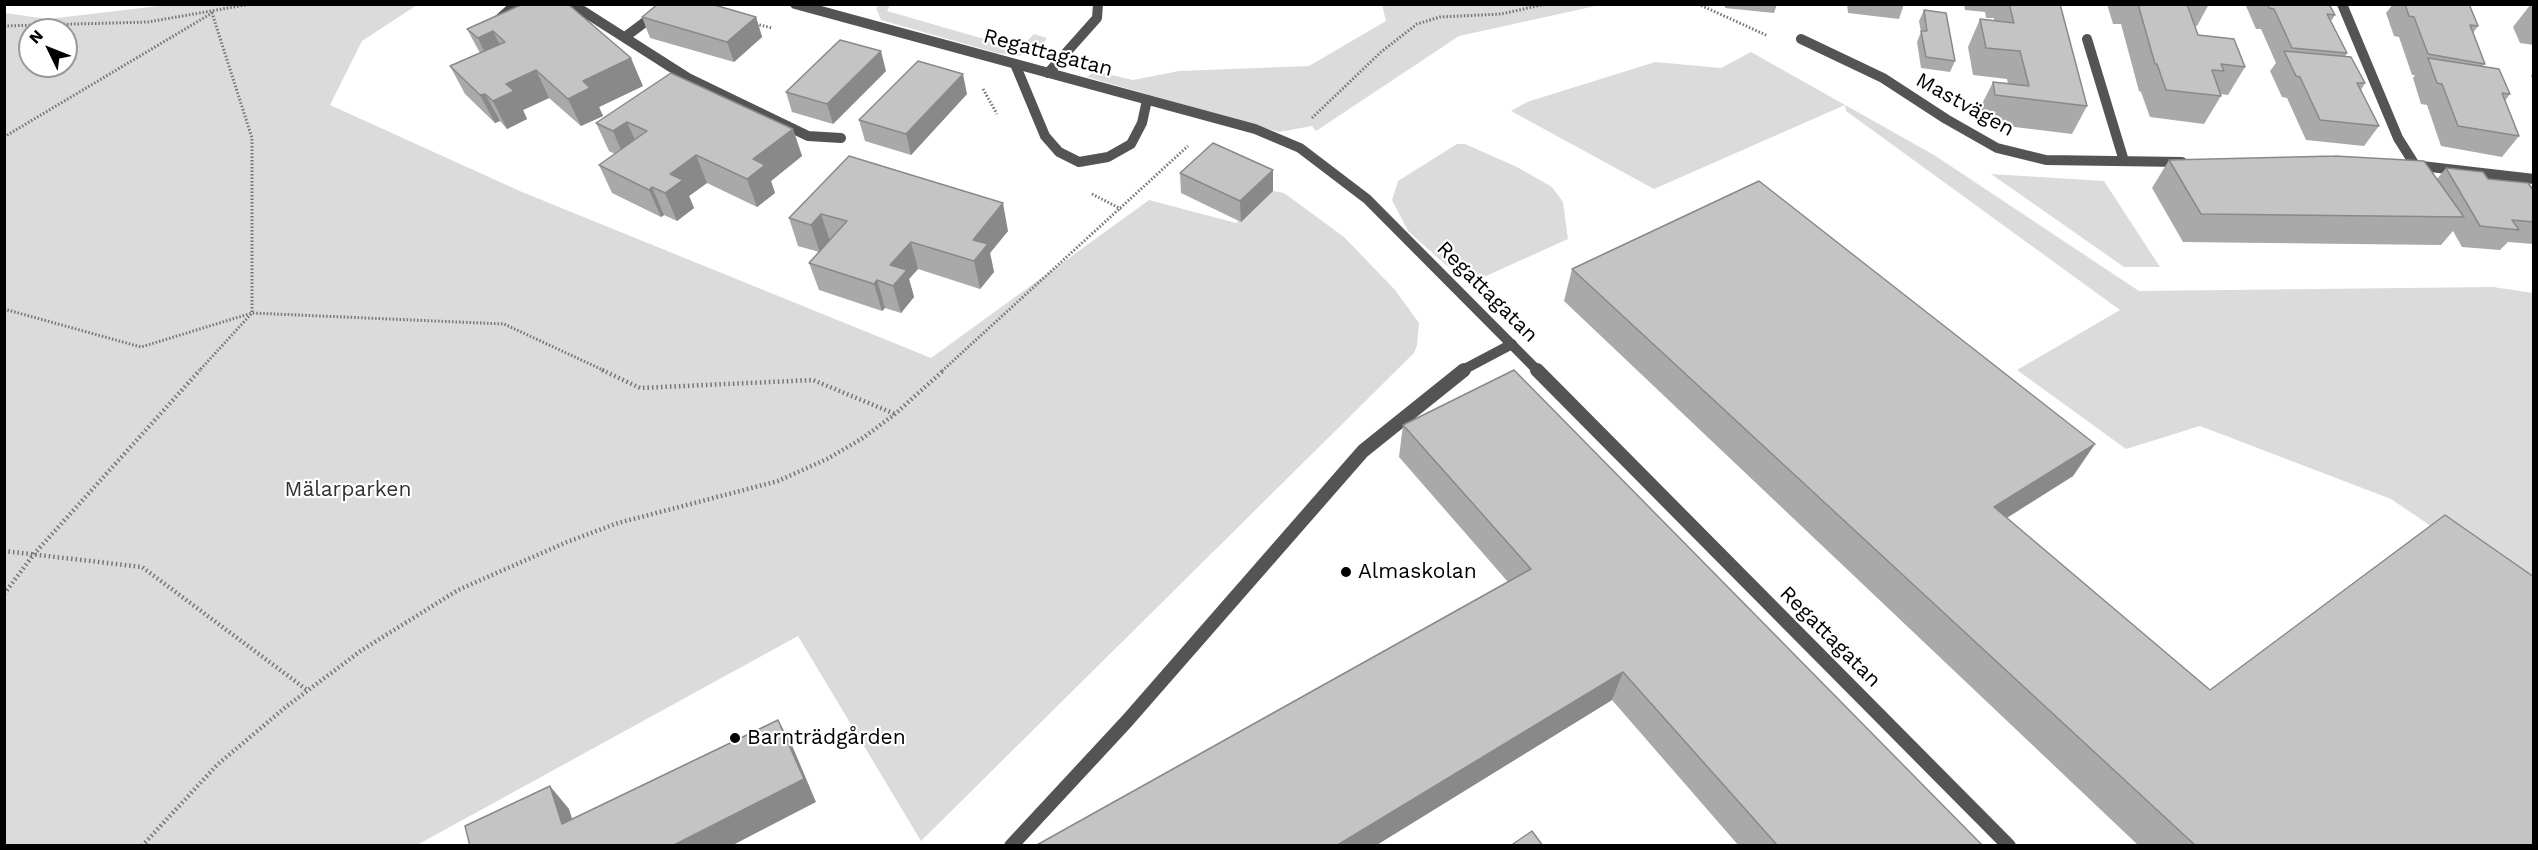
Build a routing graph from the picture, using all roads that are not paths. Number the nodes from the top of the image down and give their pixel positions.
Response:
1 (516, 4) edge
2 (572, 4) edge
3 (669, 4) edge
4 (795, 4) edge
5 (1098, 4) edge
6 (2342, 4) edge
7 (493, 24) edge
8 (625, 37) junction
9 (1801, 39) road end
10 (2087, 39) dead end
11 (1015, 64) junction
12 (1048, 73) junction
13 (1147, 99) junction
14 (841, 138) dead end
15 (2124, 161) junction
16 (2194, 162) edge
17 (2403, 165) edge
18 (2415, 165) junction
19 (2534, 179) edge
20 (1512, 344) junction
21 (1011, 846) edge
22 (2009, 846) edge

1 - 7 street
2 - 8 street
3 - 8 street
4 - 11 street, Regattagatan
5 - 12 street
6 - 18 street
8 - 14 street
9 - 15 street, Mastvägen
10 - 15 street
11 - 12 street, Regattagatan
11 - 13 street
12 - 13 street, Regattagatan
13 - 20 street, Regattagatan
15 - 16 street, Mastvägen
17 - 18 street
18 - 19 street
20 - 21 street
20 - 22 street, Regattagatan

